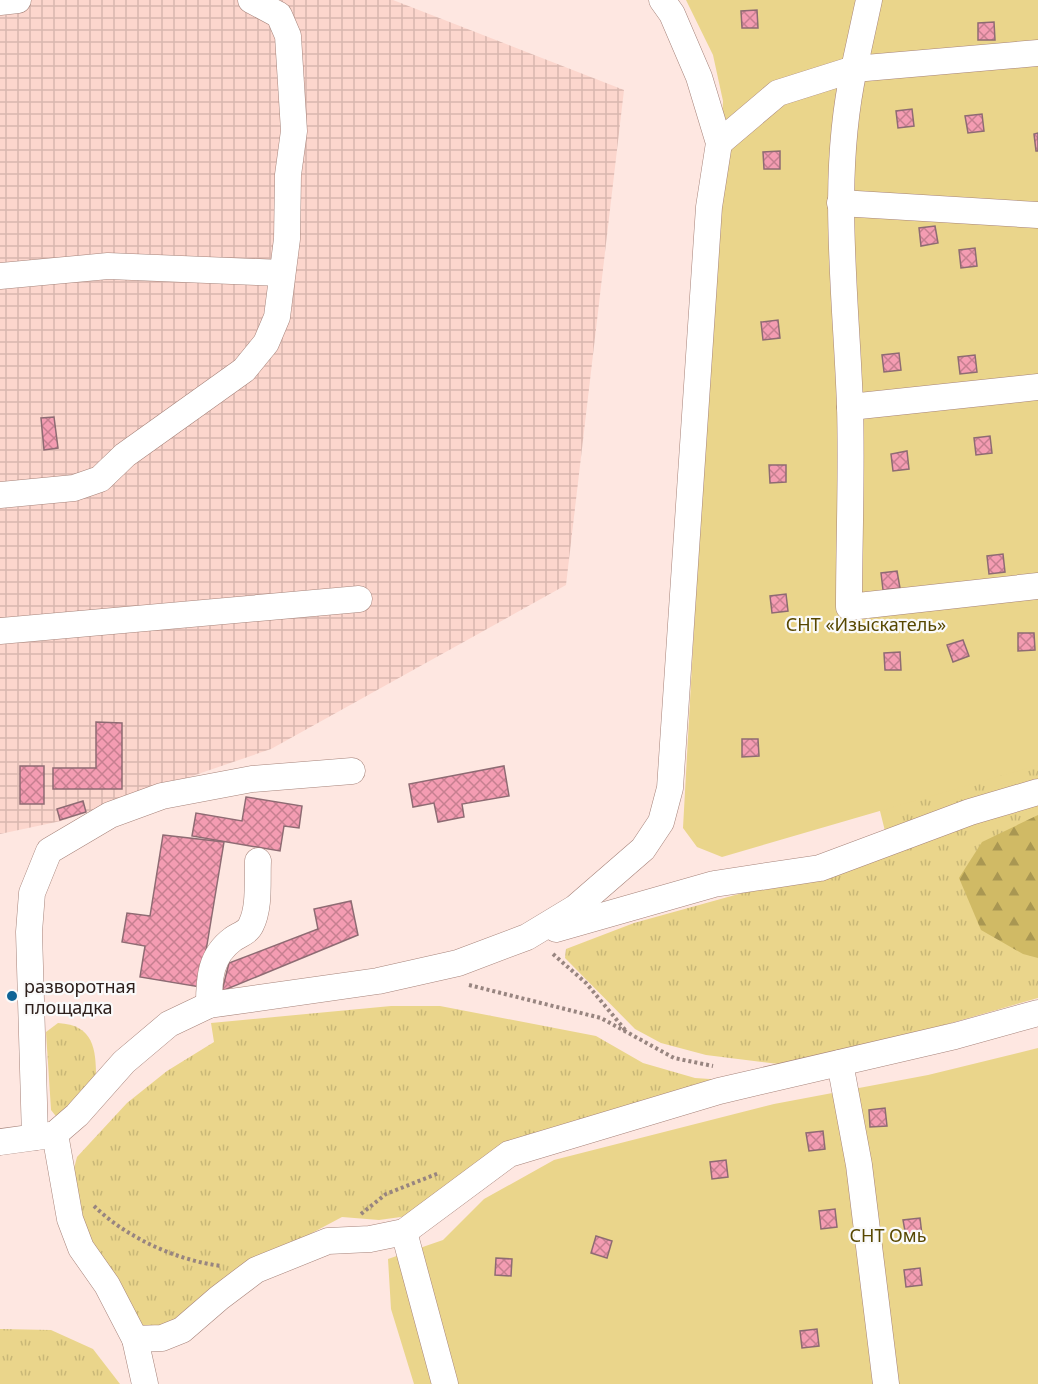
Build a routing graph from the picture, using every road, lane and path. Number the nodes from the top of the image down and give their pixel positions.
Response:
1 (18, 0) edge
2 (251, 0) edge
3 (662, 0) edge
4 (869, 0) edge
5 (0, 2) edge
6 (1038, 53) edge
7 (854, 69) junction
8 (719, 143) junction
9 (840, 203) junction
10 (1038, 215) edge
11 (282, 273) junction
12 (0, 276) edge
13 (1038, 387) edge
14 (850, 407) junction
15 (0, 495) edge
16 (1038, 586) edge
17 (359, 599) dead end
18 (0, 632) edge
19 (352, 771) dead end
20 (1038, 792) edge
21 (258, 861) dead end
22 (527, 937) junction
23 (465, 984) dead end
24 (209, 1005) junction
25 (1038, 1013) edge
26 (628, 1032) junction
27 (840, 1063) junction
28 (720, 1067) dead end
29 (45, 1136) junction
30 (0, 1142) edge
31 (442, 1172) dead end
32 (63, 1177) junction
33 (404, 1232) junction
34 (328, 1241) junction
35 (256, 1270) junction
36 (135, 1339) junction
37 (146, 1384) edge
38 (445, 1384) edge
39 (886, 1384) edge

1 - 5 street
2 - 11 street
3 - 8 street
4 - 7 street
6 - 7 street
7 - 8 street
7 - 9 street
8 - 22 street
9 - 10 street
9 - 14 street
11 - 12 street
11 - 15 street
13 - 14 street
14 - 16 street
17 - 18 street
19 - 29 street
20 - 22 street
21 - 24 street
22 - 24 street
22 - 26 path
23 - 26 path
24 - 29 street
25 - 27 street
26 - 28 path
27 - 33 street
27 - 39 street
29 - 30 street
29 - 32 street
31 - 34 path
32 - 35 path
32 - 36 street
33 - 34 street
33 - 38 street
34 - 35 street
35 - 36 street
36 - 37 street

